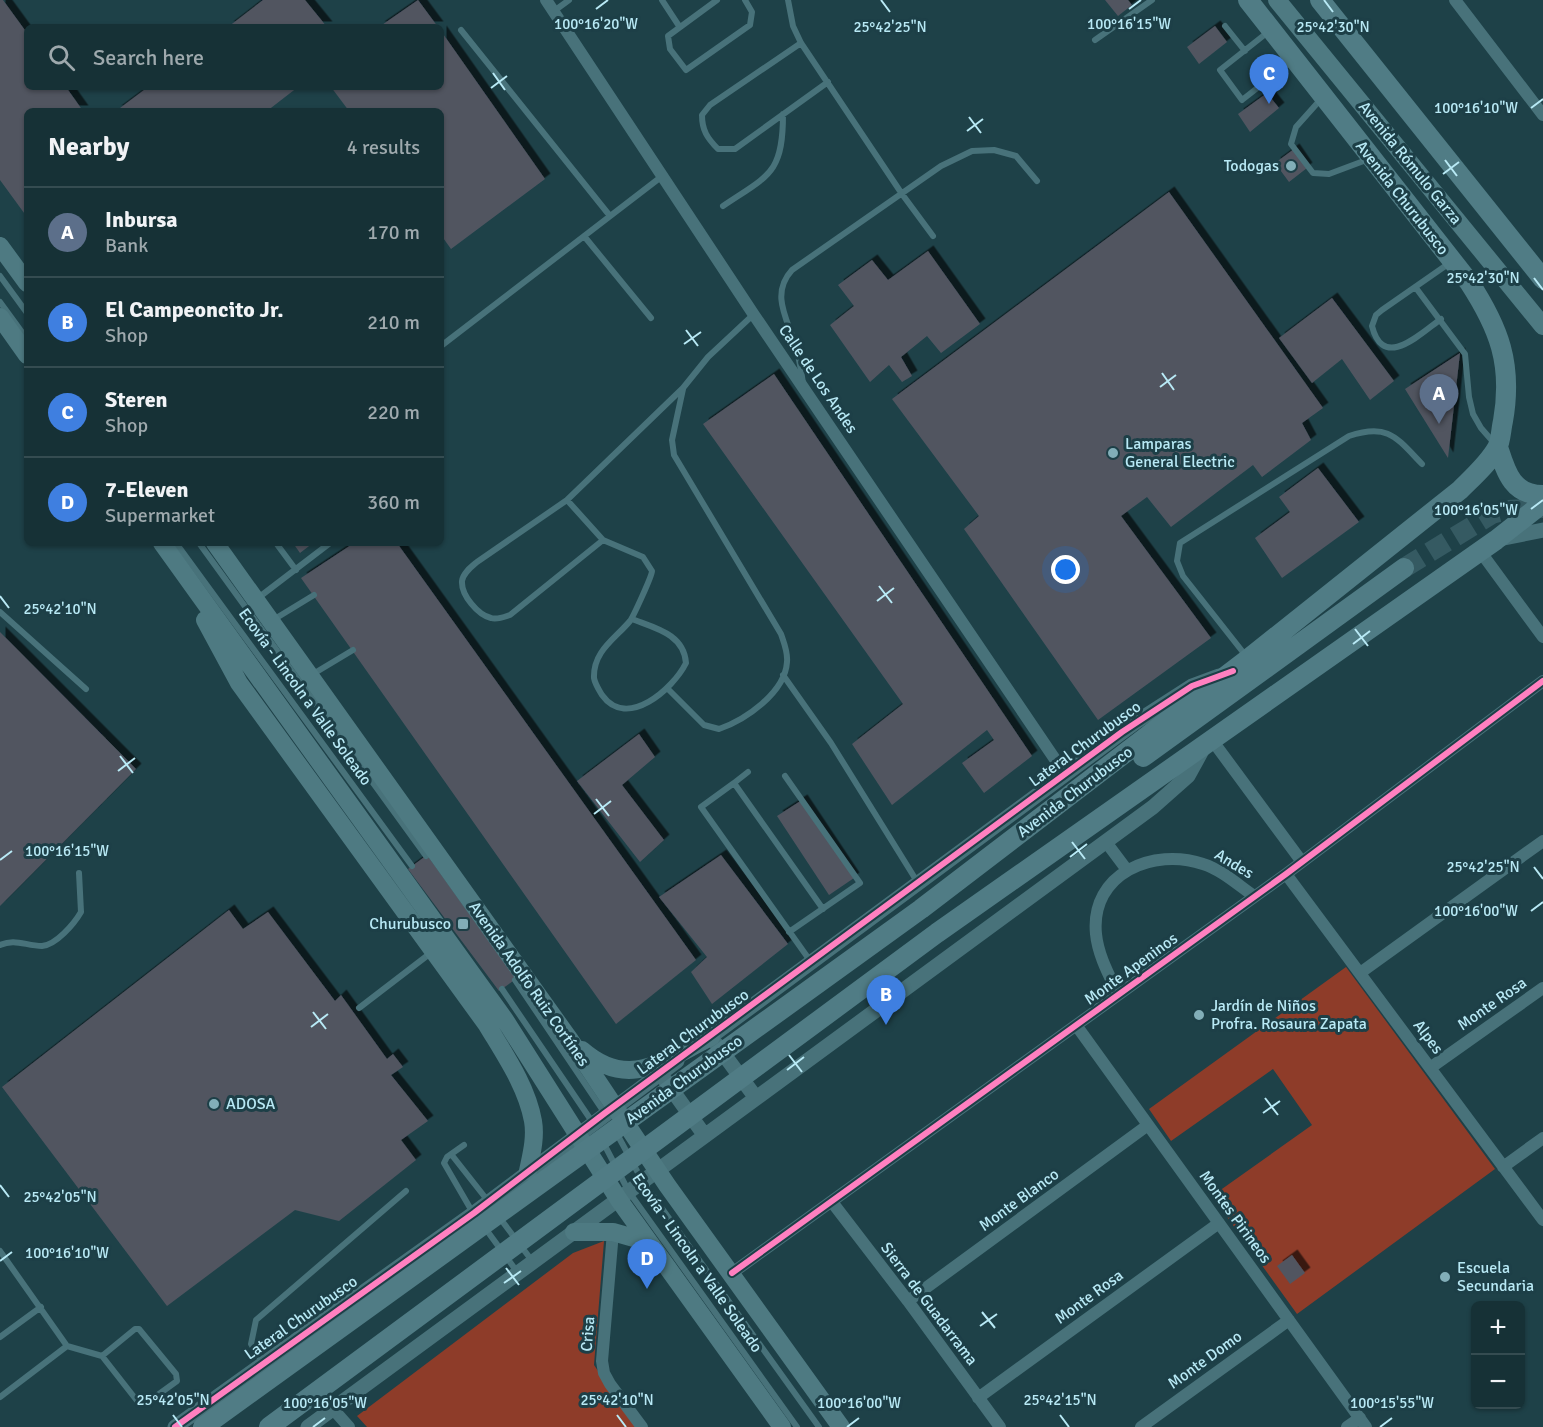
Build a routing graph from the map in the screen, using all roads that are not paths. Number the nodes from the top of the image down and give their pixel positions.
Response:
1 (546, 0) edge
2 (569, 0) edge
3 (662, 0) edge
4 (717, 0) edge
5 (745, 0) edge
6 (788, 0) edge
7 (1152, 0) edge
8 (1248, 0) edge
9 (1277, 0) edge
10 (1320, 0) edge
11 (1455, 0) edge
12 (554, 11) junction
13 (679, 26) junction
14 (1225, 26) dead end
15 (461, 30) dead end
16 (1271, 30) junction
17 (1095, 40) dead end
18 (801, 43) junction
19 (1245, 51) junction
20 (1294, 59) junction
21 (828, 82) junction
22 (1323, 96) junction
23 (783, 114) junction
24 (1543, 115) edge
25 (1371, 158) junction
26 (662, 177) junction
27 (1037, 181) dead end
28 (902, 194) junction
29 (723, 206) dead end
30 (610, 216) junction
31 (584, 236) junction
32 (933, 236) dead end
33 (0, 246) edge
34 (1451, 262) junction
35 (1540, 273) edge
36 (0, 276) edge
37 (24, 279) edge
38 (1416, 288) junction
39 (0, 302) edge
40 (24, 309) edge
41 (754, 315) junction
42 (0, 317) edge
43 (651, 318) dead end
44 (1441, 319) junction
45 (1543, 326) edge
46 (24, 335) edge
47 (444, 344) edge
48 (24, 351) edge
49 (804, 387) junction
50 (683, 388) junction
51 (1498, 447) junction
52 (1422, 464) dead end
53 (1543, 495) edge
54 (567, 501) junction
55 (1543, 503) edge
56 (1543, 530) edge
57 (603, 540) junction
58 (169, 546) edge
59 (214, 546) edge
60 (214, 546) edge
61 (278, 546) edge
62 (326, 546) edge
63 (1488, 546) junction
64 (1404, 568) tunnel mouth
65 (296, 570) junction
66 (314, 595) dead end
67 (255, 600) junction
68 (0, 612) edge
69 (632, 619) junction
70 (271, 622) junction
71 (1543, 636) edge
72 (353, 650) dead end
73 (1241, 665) junction
74 (783, 675) junction
75 (310, 676) junction
76 (1543, 681) edge
77 (86, 689) dead end
78 (668, 689) junction
79 (1209, 743) junction
80 (748, 772) dead end
81 (1065, 774) junction
82 (785, 776) dead end
83 (1096, 776) junction
84 (734, 783) junction
85 (1543, 841) edge
86 (1106, 842) junction
87 (426, 856) dead end
88 (1302, 862) junction
89 (412, 866) dead end
90 (1127, 870) junction
91 (79, 873) dead end
92 (1286, 874) junction
93 (918, 884) junction
94 (1254, 896) junction
95 (823, 909) junction
96 (789, 932) junction
97 (0, 945) edge
98 (434, 951) junction
99 (811, 962) junction
100 (1360, 973) junction
101 (515, 980) dead end
102 (1543, 988) edge
103 (502, 989) dead end
104 (1118, 994) junction
105 (359, 1008) dead end
106 (1076, 1025) junction
107 (711, 1037) junction
108 (570, 1040) junction
109 (1430, 1068) junction
110 (660, 1073) junction
111 (756, 1098) junction
112 (604, 1114) junction
113 (1148, 1125) junction
114 (577, 1134) junction
115 (705, 1136) junction
116 (1543, 1137) edge
117 (464, 1145) dead end
118 (451, 1154) junction
119 (1503, 1167) junction
120 (658, 1171) junction
121 (528, 1172) junction
122 (643, 1182) junction
123 (406, 1191) dead end
124 (624, 1196) junction
125 (488, 1202) junction
126 (832, 1202) junction
127 (474, 1213) junction
128 (1543, 1220) edge
129 (1219, 1222) junction
130 (574, 1232) junction
131 (613, 1232) junction
132 (648, 1242) junction
133 (0, 1251) edge
134 (533, 1262) junction
135 (732, 1273) junction
136 (518, 1274) junction
137 (908, 1301) junction
138 (41, 1307) junction
139 (1289, 1320) junction
140 (0, 1337) edge
141 (67, 1346) junction
142 (102, 1356) junction
143 (262, 1362) junction
144 (0, 1397) edge
145 (978, 1398) junction
146 (333, 1409) junction
147 (1363, 1422) edge
148 (175, 1427) edge
149 (203, 1427) edge
150 (269, 1427) edge
151 (308, 1427) edge
152 (350, 1427) edge
153 (642, 1427) edge
154 (782, 1427) edge
155 (797, 1427) edge
156 (819, 1427) edge
157 (841, 1427) edge
158 (999, 1427) edge
159 (1141, 1427) edge
160 (1347, 1427) edge

1 - 12 street, Calle de Los Andes
2 - 12 lane
3 - 13 lane
4 - 13 lane
5 - 13 lane
6 - 18 lane
7 - 17 lane
8 - 16 highway, Avenida Churubusco
9 - 45 main road, Avenida Rómulo Garza
10 - 35 highway
11 - 24 street
12 - 26 street, Calle de Los Andes
14 - 19 lane
15 - 30 lane
16 - 19 lane
16 - 20 highway, Avenida Churubusco
18 - 21 lane
18 - 23 lane
19 - 20 lane
20 - 22 highway, Avenida Churubusco
21 - 23 lane
21 - 28 lane
22 - 25 highway, Avenida Churubusco
22 - 25 lane
23 - 29 lane
25 - 34 highway, Avenida Churubusco
26 - 30 lane
26 - 41 street, Calle de Los Andes
27 - 28 lane
28 - 32 lane
28 - 49 lane
30 - 31 lane
31 - 43 lane
31 - 47 lane
33 - 37 main road
34 - 38 lane
34 - 51 highway, Avenida Churubusco
36 - 40 lane
38 - 44 lane
38 - 44 lane
39 - 46 lane
41 - 49 street, Calle de Los Andes
41 - 50 lane
42 - 48 main road
44 - 51 lane
49 - 81 street, Calle de Los Andes
50 - 54 lane
50 - 74 lane
51 - 53 highway
51 - 73 highway, Avenida Churubusco
52 - 73 lane
54 - 57 lane
54 - 57 lane
55 - 63 highway, Avenida Churubusco
56 - 63 street
57 - 69 lane
58 - 89 lane, Ecovía - Lincoln a Valle Soleado
58 - 98 main road
58 - 114 main road
59 - 67 main road, Avenida Adolfo Ruiz Cortínes
60 - 87 lane
61 - 65 lane
62 - 65 lane
63 - 71 street
63 - 79 highway, Avenida Churubusco
64 - 83 highway
65 - 67 lane
66 - 70 lane
67 - 70 main road, Avenida Adolfo Ruiz Cortínes
68 - 77 lane
69 - 78 lane
69 - 78 lane
70 - 75 main road, Avenida Adolfo Ruiz Cortínes
72 - 75 lane
73 - 81 street, Lateral Churubusco
73 - 83 highway, Avenida Churubusco
74 - 78 lane
74 - 93 lane
75 - 108 main road, Avenida Adolfo Ruiz Cortínes
76 - 88 street, Monte Apeninos
79 - 86 street
79 - 88 street
79 - 150 highway, Avenida Churubusco
80 - 84 lane
81 - 93 street, Lateral Churubusco
82 - 95 lane
83 - 149 highway, Avenida Churubusco
84 - 95 lane
84 - 96 lane
85 - 100 street
86 - 90 street
86 - 111 street
88 - 92 street, Monte Apeninos
90 - 94 street, Andes
90 - 104 street, Andes
91 - 97 lane
92 - 94 street, Monte Apeninos
92 - 100 street, Alpes
93 - 99 street, Lateral Churubusco
94 - 104 street, Monte Apeninos
95 - 96 lane
96 - 99 lane
98 - 105 lane
98 - 121 main road
99 - 107 street, Lateral Churubusco
100 - 109 street, Alpes
101 - 112 lane
102 - 109 street, Monte Rosa
103 - 112 lane, Ecovía - Lincoln a Valle Soleado
104 - 106 street, Monte Apeninos
106 - 113 street, Montes Pirineos
106 - 126 street, Monte Apeninos
107 - 108 main road
107 - 110 street, Lateral Churubusco
107 - 111 street
108 - 112 main road, Avenida Adolfo Ruiz Cortínes
109 - 119 street, Alpes
110 - 112 street, Lateral Churubusco
110 - 115 street
111 - 115 street
112 - 114 street, Lateral Churubusco
112 - 120 main road, Avenida Adolfo Ruiz Cortínes
112 - 122 lane
112 - 124 lane, Ecovía - Lincoln a Valle Soleado
113 - 129 street, Montes Pirineos
113 - 137 street, Monte Blanco
114 - 121 street, Lateral Churubusco
114 - 124 main road
115 - 120 street
116 - 119 street
117 - 118 lane
118 - 125 lane
118 - 127 lane
119 - 128 street, Alpes
120 - 122 street
120 - 135 main road, Avenida Adolfo Ruiz Cortínes
121 - 125 street, Lateral Churubusco
122 - 124 street
122 - 156 lane
123 - 143 lane
124 - 130 street
124 - 132 main road
124 - 155 lane, Ecovía - Lincoln a Valle Soleado
125 - 127 street, Lateral Churubusco
125 - 134 lane
126 - 135 street, Monte Apeninos
126 - 137 street, Sierra de Guadarrama
127 - 136 lane
127 - 143 street, Lateral Churubusco
129 - 139 street, Montes Pirineos
129 - 145 street, Monte Rosa
130 - 131 main road
130 - 134 street
131 - 132 main road
131 - 153 street, Crisa
132 - 154 main road
133 - 138 lane
134 - 136 street
135 - 157 main road, Avenida Adolfo Ruiz Cortínes
136 - 146 street
137 - 145 street, Sierra de Guadarrama
138 - 140 lane
138 - 141 lane
139 - 147 street, Montes Pirineos
139 - 159 street, Monte Domo
141 - 142 lane
141 - 144 lane
142 - 142 lane
143 - 148 street, Lateral Churubusco
145 - 158 street, Sierra de Guadarrama
146 - 151 street
146 - 152 street
147 - 160 street

